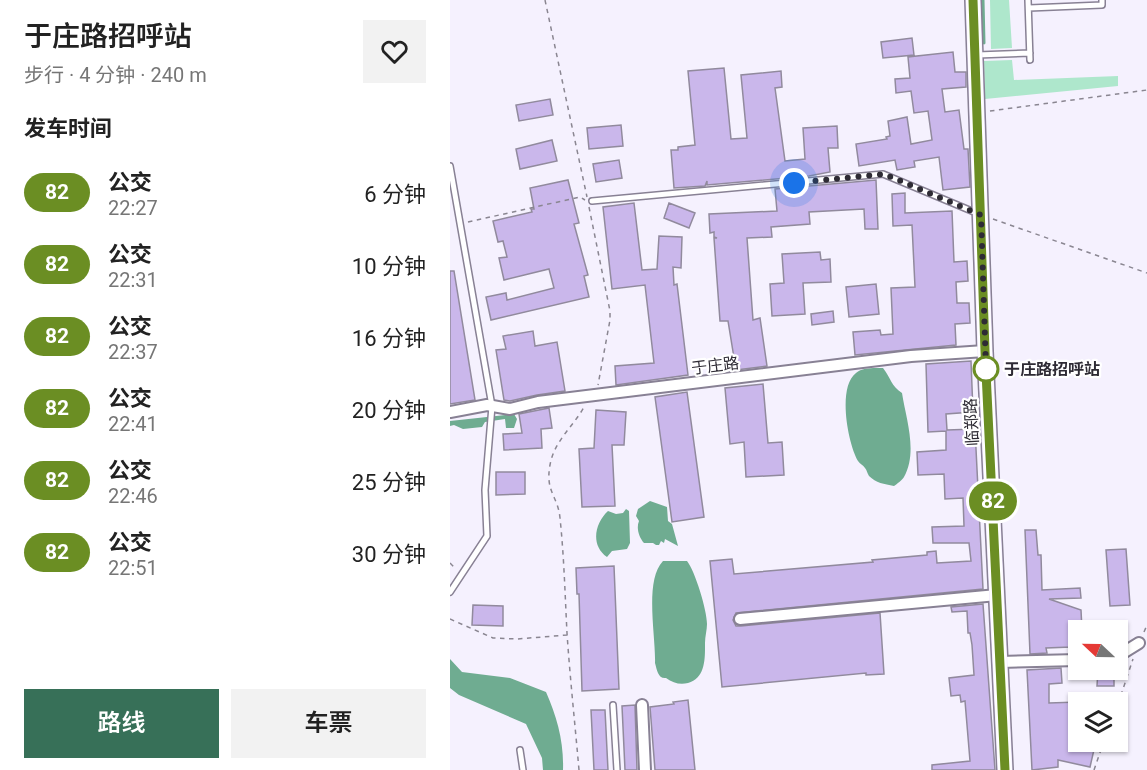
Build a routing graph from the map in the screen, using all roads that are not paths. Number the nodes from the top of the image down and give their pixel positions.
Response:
1 (973, 0) edge
2 (1028, 0) edge
3 (1102, 0) edge
4 (1029, 8) junction
5 (1030, 53) junction
6 (975, 56) junction
7 (1030, 60) dead end
8 (450, 166) edge
9 (590, 202) road end
10 (981, 215) junction
11 (985, 351) junction
12 (492, 406) junction
13 (450, 412) edge
14 (450, 592) edge
15 (997, 595) junction
16 (740, 619) dead end
17 (1139, 643) road end
18 (1128, 650) edge
19 (1068, 660) edge
20 (1000, 662) junction
21 (613, 705) dead end
22 (642, 705) dead end
23 (520, 750) dead end
24 (523, 770) edge
25 (617, 770) edge
26 (645, 770) edge
27 (1005, 770) edge

1 - 6 main road, 临郑路
2 - 4 lane
3 - 4 lane
4 - 5 lane
5 - 6 lane
5 - 7 lane
6 - 10 main road, 临郑路
8 - 12 lane
9 - 10 lane
10 - 11 main road, 临郑路
11 - 12 street, 于庄路
11 - 15 main road, 临郑路
12 - 13 street, 于庄路
12 - 14 lane
15 - 16 street
15 - 20 main road, 临郑路
17 - 18 street
19 - 20 street
20 - 27 main road, 临郑路
21 - 25 lane
22 - 26 street
23 - 24 lane

